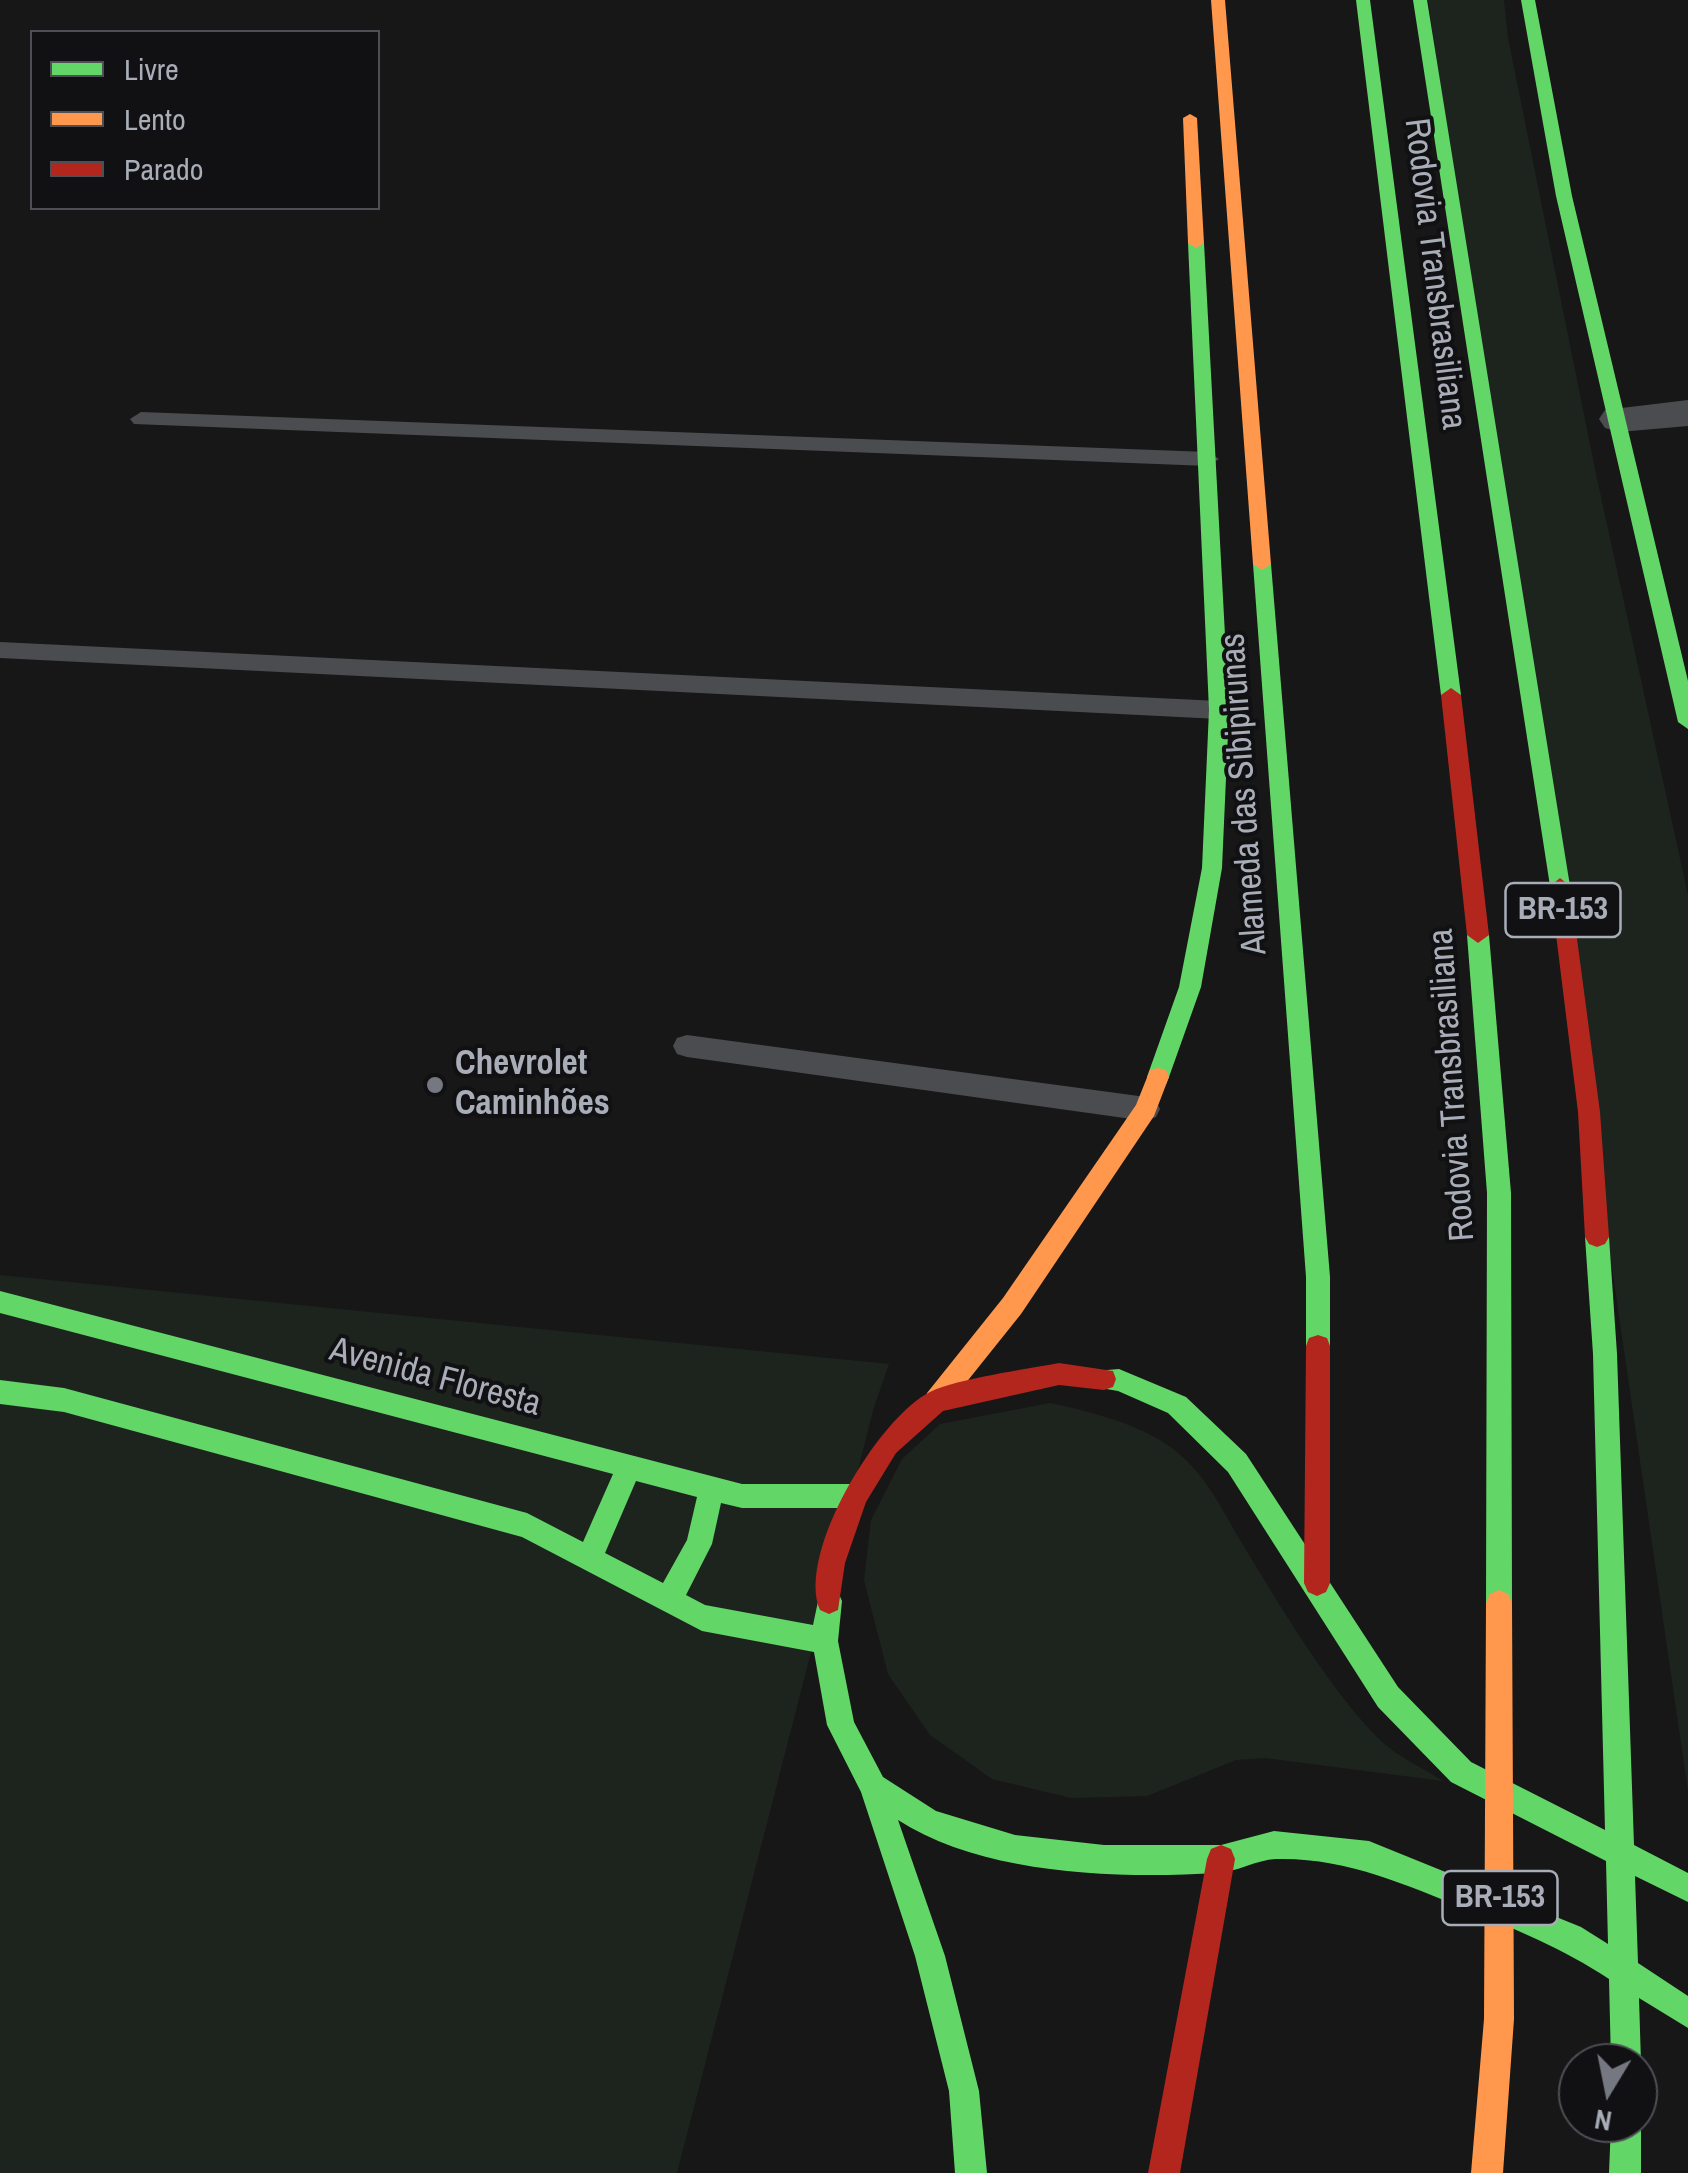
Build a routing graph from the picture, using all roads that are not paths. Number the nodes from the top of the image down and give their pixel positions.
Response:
1 (1218, 0) edge
2 (1364, 0) edge
3 (1420, 0) edge
4 (1528, 0) edge
5 (1189, 97) dead end
6 (1688, 414) edge
7 (140, 419) dead end
8 (1620, 419) junction
9 (1208, 460) junction
10 (0, 650) edge
11 (1219, 710) junction
12 (1688, 722) edge
13 (687, 1046) dead end
14 (1146, 1109) junction
15 (0, 1302) edge
16 (0, 1392) edge
17 (936, 1401) junction
18 (630, 1466) junction
19 (712, 1488) junction
20 (855, 1496) junction
21 (589, 1559) junction
22 (1318, 1584) junction
23 (668, 1601) junction
24 (825, 1641) junction
25 (872, 1787) junction
26 (1221, 1859) junction
27 (1688, 1888) edge
28 (1688, 2014) edge
29 (1625, 2043) edge
30 (1626, 2143) edge
31 (971, 2173) edge
32 (1164, 2173) edge
33 (1487, 2173) edge
34 (1625, 2173) edge

1 - 22 main road, Alameda das Sibipirunas
2 - 33 main road, Rodovia Transbrasiliana / BR-153
3 - 29 main road, Rodovia Transbrasiliana / BR-153
4 - 8 main road
5 - 9 main road, Alameda das Sibipirunas
6 - 8 street
7 - 9 lane
8 - 12 main road
9 - 11 main road, Alameda das Sibipirunas
10 - 11 lane
11 - 14 main road, Alameda das Sibipirunas
13 - 14 lane
14 - 17 main road, Alameda das Sibipirunas
15 - 18 main road, Avenida Floresta
16 - 21 main road
17 - 20 main road, Alameda das Sibipirunas
17 - 22 main road
18 - 19 main road, Avenida Floresta
18 - 21 main road
19 - 20 main road, Avenida Floresta
19 - 23 main road
20 - 24 main road, Alameda das Sibipirunas
21 - 23 main road
22 - 27 main road
23 - 24 main road
24 - 25 main road, Alameda das Sibipirunas
25 - 26 main road
25 - 31 main road
26 - 28 main road
26 - 32 main road
30 - 34 main road

